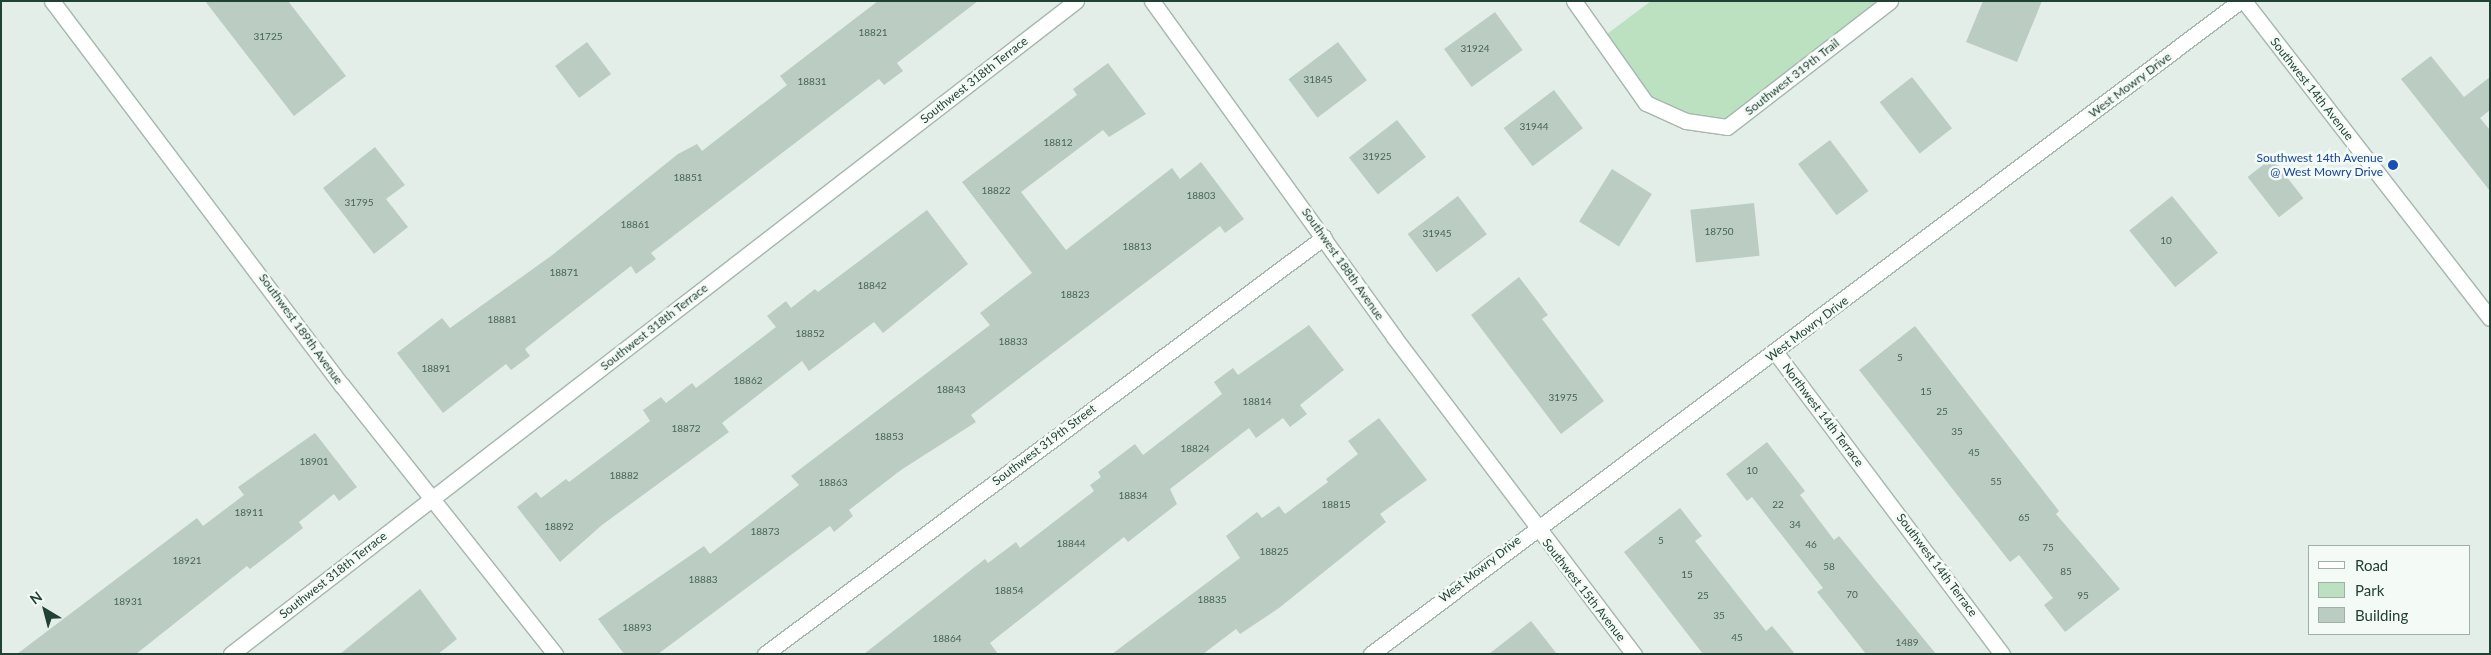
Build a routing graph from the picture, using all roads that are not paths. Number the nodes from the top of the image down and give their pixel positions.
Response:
1 (52, 1) edge
2 (1076, 1) edge
3 (1152, 1) edge
4 (1574, 1) edge
5 (1890, 1) edge
6 (2240, 1) edge
7 (2244, 1) edge
8 (1324, 237) junction
9 (2490, 318) edge
10 (1776, 353) junction
11 (1871, 477) joint
12 (431, 499) junction
13 (1534, 527) junction
14 (231, 654) edge
15 (555, 654) edge
16 (764, 654) edge
17 (1371, 654) edge
18 (1634, 654) edge
19 (2002, 654) edge

1 - 12 street, Southwest 189th Avenue
2 - 12 street, Southwest 318th Terrace
3 - 8 street, Southwest 188th Avenue
4 - 5 street, Southwest 319th Trail
6 - 10 street, West Mowry Drive
7 - 9 street, Southwest 14th Avenue
8 - 13 street, Southwest 188th Avenue
8 - 16 street, Southwest 319th Street
10 - 11 street, Northwest 14th Terrace
10 - 13 street, West Mowry Drive
11 - 19 street, Southwest 14th Terrace
12 - 14 street, Southwest 318th Terrace
12 - 15 street, Southwest 189th Avenue
13 - 17 street, West Mowry Drive
13 - 18 street, Southwest 15th Avenue

